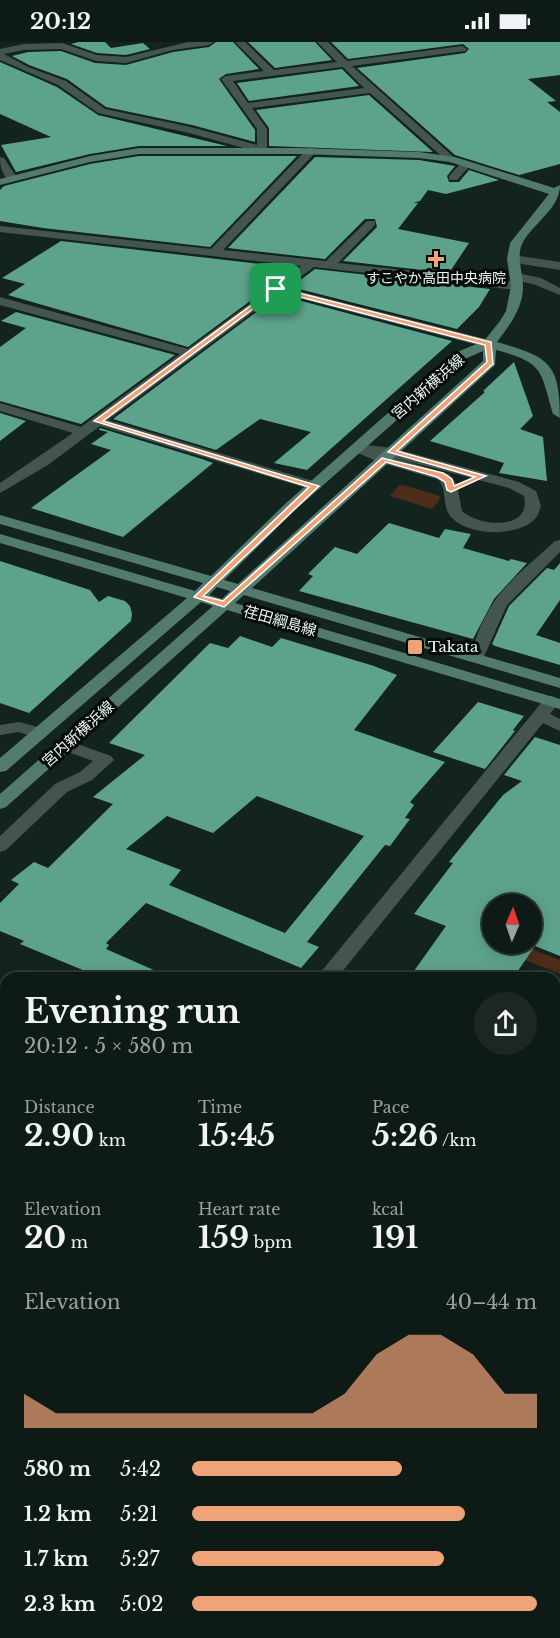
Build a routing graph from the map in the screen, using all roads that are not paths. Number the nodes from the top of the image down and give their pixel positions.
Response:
1 (209, 42) edge
2 (240, 42) edge
3 (322, 42) edge
4 (164, 45) edge
5 (462, 49) dead end
6 (0, 54) edge
7 (347, 63) junction
8 (271, 73) junction
9 (372, 90) junction
10 (247, 106) junction
11 (262, 150) junction
12 (311, 151) junction
13 (452, 159) junction
14 (0, 160) edge
15 (466, 164) junction
16 (453, 178) dead end
17 (12, 179) junction
18 (0, 182) edge
19 (557, 190) edge
20 (371, 223) dead end
21 (0, 229) edge
22 (214, 253) junction
23 (513, 259) junction
24 (310, 264) junction
25 (328, 266) junction
26 (560, 266) edge
27 (517, 282) junction
28 (276, 289) junction
29 (559, 292) edge
30 (0, 301) edge
31 (489, 344) junction
32 (190, 353) junction
33 (0, 407) edge
34 (560, 414) edge
35 (97, 421) junction
36 (83, 432) junction
37 (358, 448) junction
38 (388, 456) junction
39 (482, 476) junction
40 (315, 486) junction
41 (0, 489) edge
42 (451, 490) junction
43 (0, 519) edge
44 (0, 538) edge
45 (560, 544) edge
46 (214, 581) junction
47 (242, 589) junction
48 (198, 597) junction
49 (224, 604) junction
50 (476, 658) junction
51 (560, 683) edge
52 (551, 707) edge
53 (560, 726) edge
54 (0, 730) edge
55 (39, 733) junction
56 (66, 744) junction
57 (0, 767) edge
58 (0, 803) edge
59 (0, 846) edge
60 (331, 972) edge

1 - 4 street
2 - 8 street
3 - 7 street
4 - 6 street
5 - 7 street
6 - 11 street
7 - 8 street
7 - 9 street
8 - 10 street
9 - 10 street
9 - 13 street
10 - 11 street
11 - 12 street
11 - 17 street
12 - 13 street
12 - 22 street
13 - 15 street
14 - 17 street
15 - 16 street
15 - 19 street
17 - 18 street
19 - 23 street
20 - 25 street
21 - 22 street
22 - 24 street
23 - 26 street
23 - 27 street
24 - 25 street
24 - 28 street
25 - 27 street
27 - 29 street
27 - 31 street
28 - 31 street
28 - 32 street
30 - 32 street
31 - 34 street
31 - 37 street, 宮内新横浜線
31 - 38 street, 宮内新横浜線
32 - 35 street
33 - 36 street
35 - 36 street
35 - 40 street
36 - 41 street
37 - 38 street
37 - 40 street, 宮内新横浜線
38 - 39 street
38 - 42 street
38 - 47 street, 宮内新横浜線
39 - 42 street
39 - 42 street
40 - 46 street, 宮内新横浜線
43 - 46 street, 荏田綱島線
44 - 48 street, 荏田綱島線
45 - 50 street
46 - 47 street, 荏田綱島線
46 - 48 street, 宮内新横浜線
47 - 49 street, 宮内新横浜線
47 - 50 street, 荏田綱島線
48 - 49 street, 荏田綱島線
48 - 55 street, 宮内新横浜線
49 - 52 street, 荏田綱島線
49 - 56 street, 宮内新横浜線
50 - 51 street, 荏田綱島線
52 - 53 street
52 - 60 street
54 - 55 street
55 - 57 street, 宮内新横浜線
56 - 58 street, 宮内新横浜線
56 - 59 street

